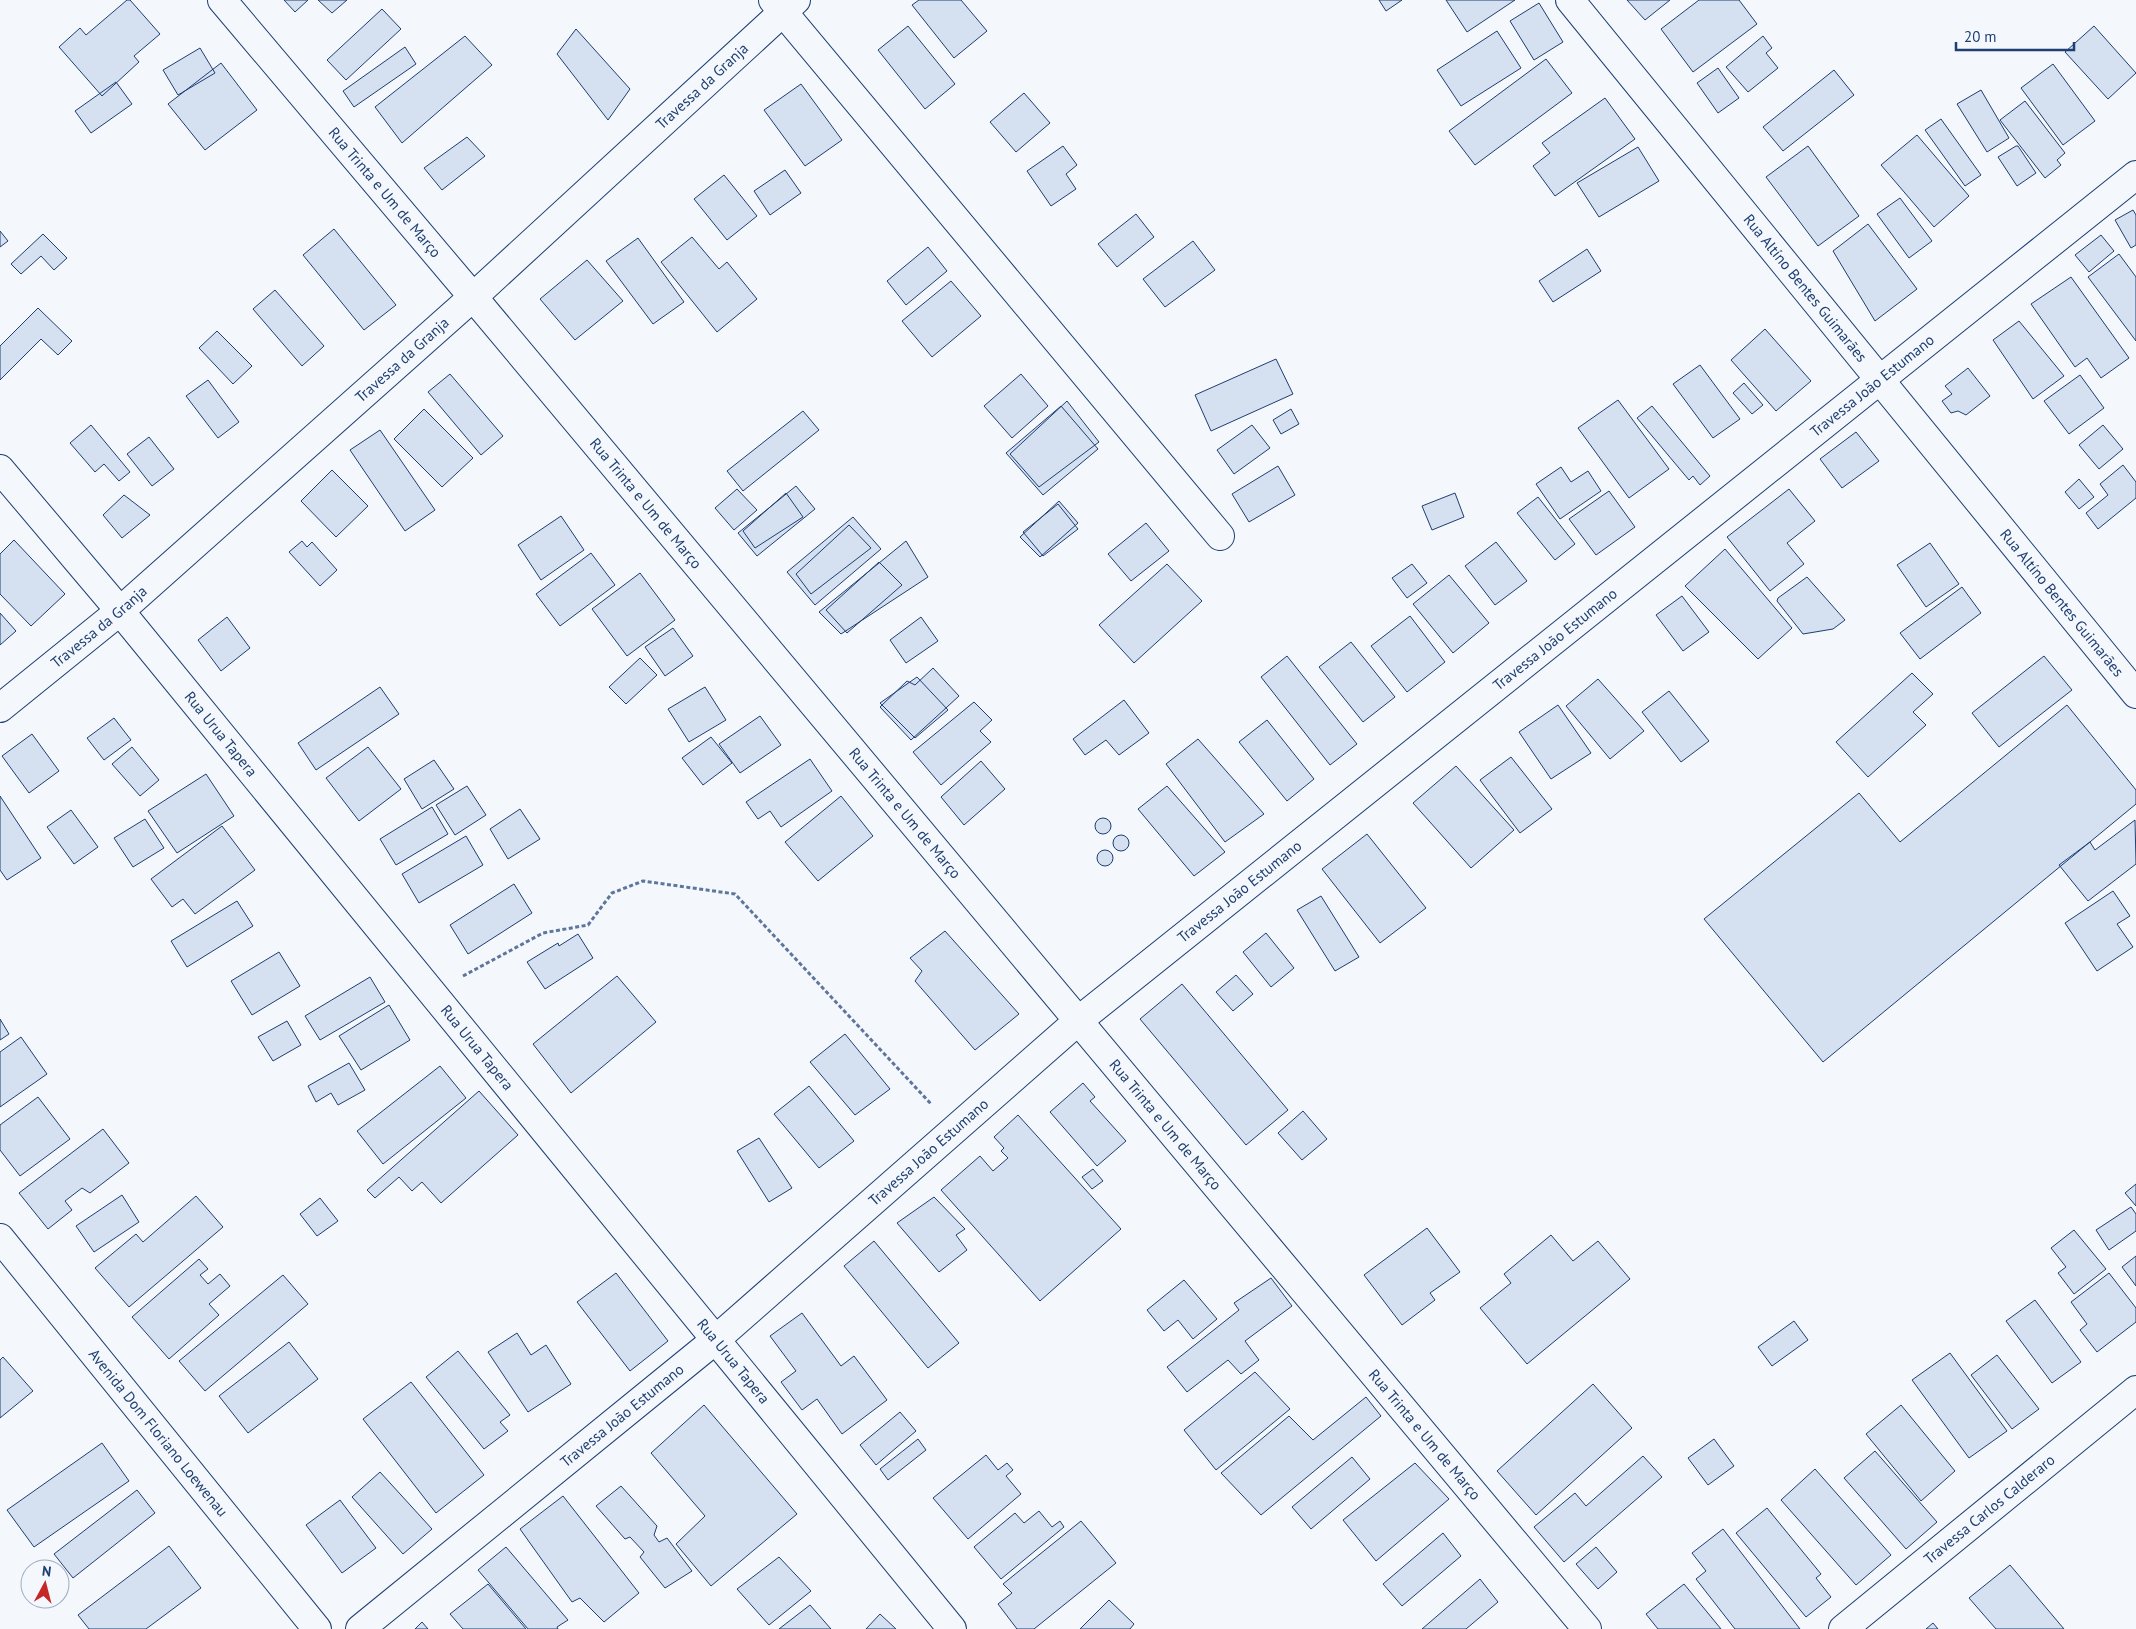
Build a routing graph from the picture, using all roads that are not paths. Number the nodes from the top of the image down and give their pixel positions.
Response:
1 (222, 0) edge
2 (1570, 0) edge
3 (784, 4) edge
4 (2136, 175) edge
5 (473, 297) junction
6 (1879, 381) junction
7 (0, 469) edge
8 (1220, 536) dead end
9 (120, 611) junction
10 (2136, 694) edge
11 (0, 708) edge
12 (1078, 1021) junction
13 (0, 1238) edge
14 (714, 1341) junction
15 (2136, 1390) edge
16 (317, 1629) edge
17 (360, 1629) edge
18 (952, 1629) edge
19 (1587, 1629) edge
20 (1843, 1629) edge

1 - 5 street, Rua Trinta e Um de Março
2 - 6 street, Rua Altíno Bentes Guimarães
3 - 5 street, Travessa da Granja
3 - 8 street
4 - 6 street, Travessa João Estumano
5 - 9 street, Travessa da Granja
5 - 12 street, Rua Trinta e Um de Março
6 - 10 street, Rua Altíno Bentes Guimarães
6 - 12 street, Travessa João Estumano
7 - 9 street, Rua Urua Tapera
9 - 11 street, Travessa da Granja
9 - 14 street, Rua Urua Tapera
12 - 14 street, Travessa João Estumano
12 - 19 street, Rua Trinta e Um de Março
13 - 16 street, Avenida Dom Floriano Loewenau
14 - 17 street, Travessa João Estumano
14 - 18 street, Rua Urua Tapera
15 - 20 street, Travessa Carlos Calderaro

